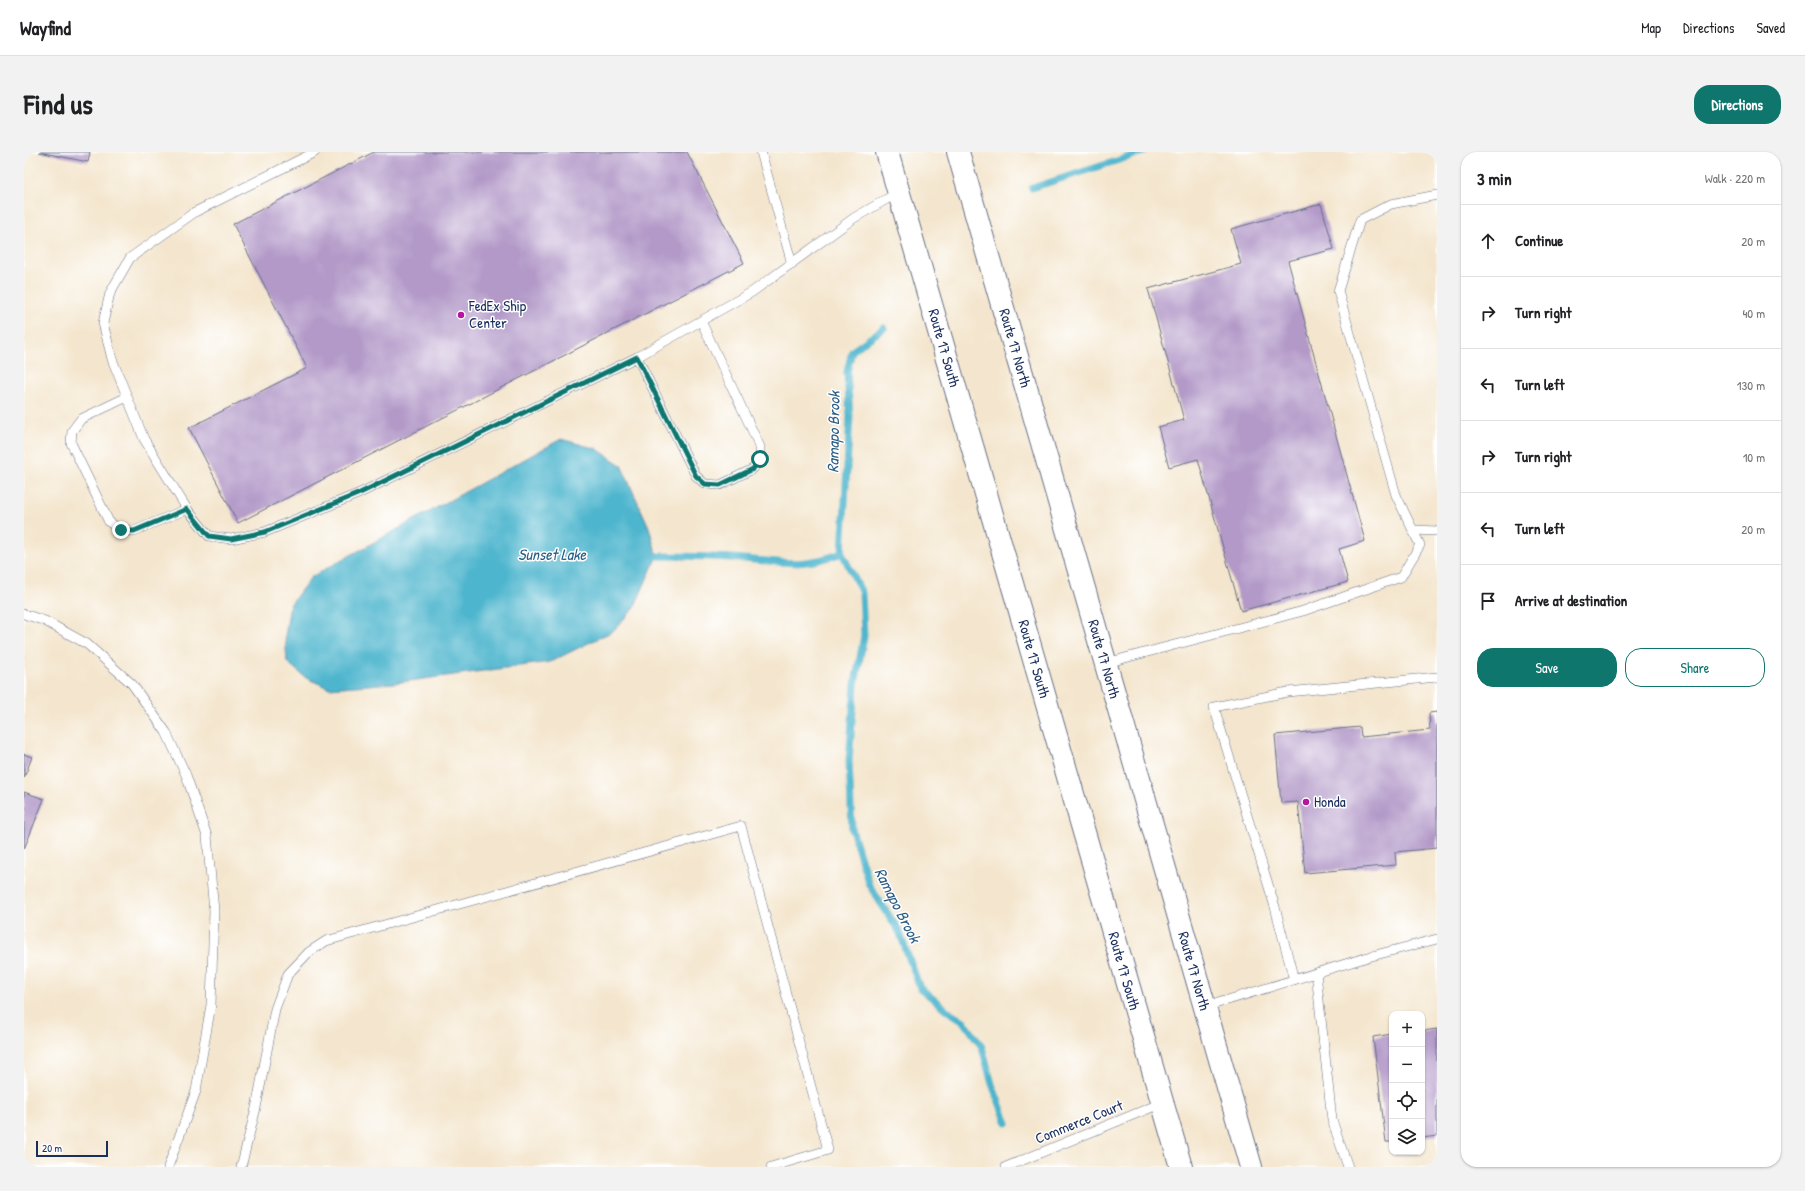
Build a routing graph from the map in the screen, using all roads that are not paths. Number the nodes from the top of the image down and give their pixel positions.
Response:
1 (315, 152) edge
2 (761, 152) edge
3 (887, 152) edge
4 (958, 152) edge
5 (899, 192) junction
6 (1437, 195) edge
7 (792, 264) junction
8 (701, 321) junction
9 (637, 357) junction
10 (127, 397) junction
11 (187, 509) junction
12 (1413, 530) junction
13 (1437, 531) edge
14 (24, 614) edge
15 (1106, 663) junction
16 (1437, 677) edge
17 (1437, 939) edge
18 (1316, 973) junction
19 (1294, 980) junction
20 (1205, 1007) junction
21 (1162, 1103) junction
22 (776, 1166) edge
23 (168, 1167) edge
24 (241, 1167) edge
25 (1006, 1167) edge
26 (1181, 1167) edge
27 (1251, 1167) edge
28 (1348, 1167) edge

1 - 10 lane
2 - 7 lane
3 - 5 highway, Route 17 South
4 - 15 highway, Route 17 North
5 - 7 lane
5 - 21 highway, Route 17 South
6 - 12 lane
7 - 8 lane
8 - 9 lane
8 - 9 lane
9 - 11 lane
10 - 11 lane
10 - 11 lane
12 - 13 lane
12 - 15 lane
14 - 23 lane
15 - 20 highway, Route 17 North
16 - 19 lane
17 - 18 lane
18 - 19 lane
18 - 28 lane
19 - 20 lane
20 - 27 highway, Route 17 North
21 - 25 lane, Commerce Court
21 - 26 highway, Route 17 South
22 - 24 lane

